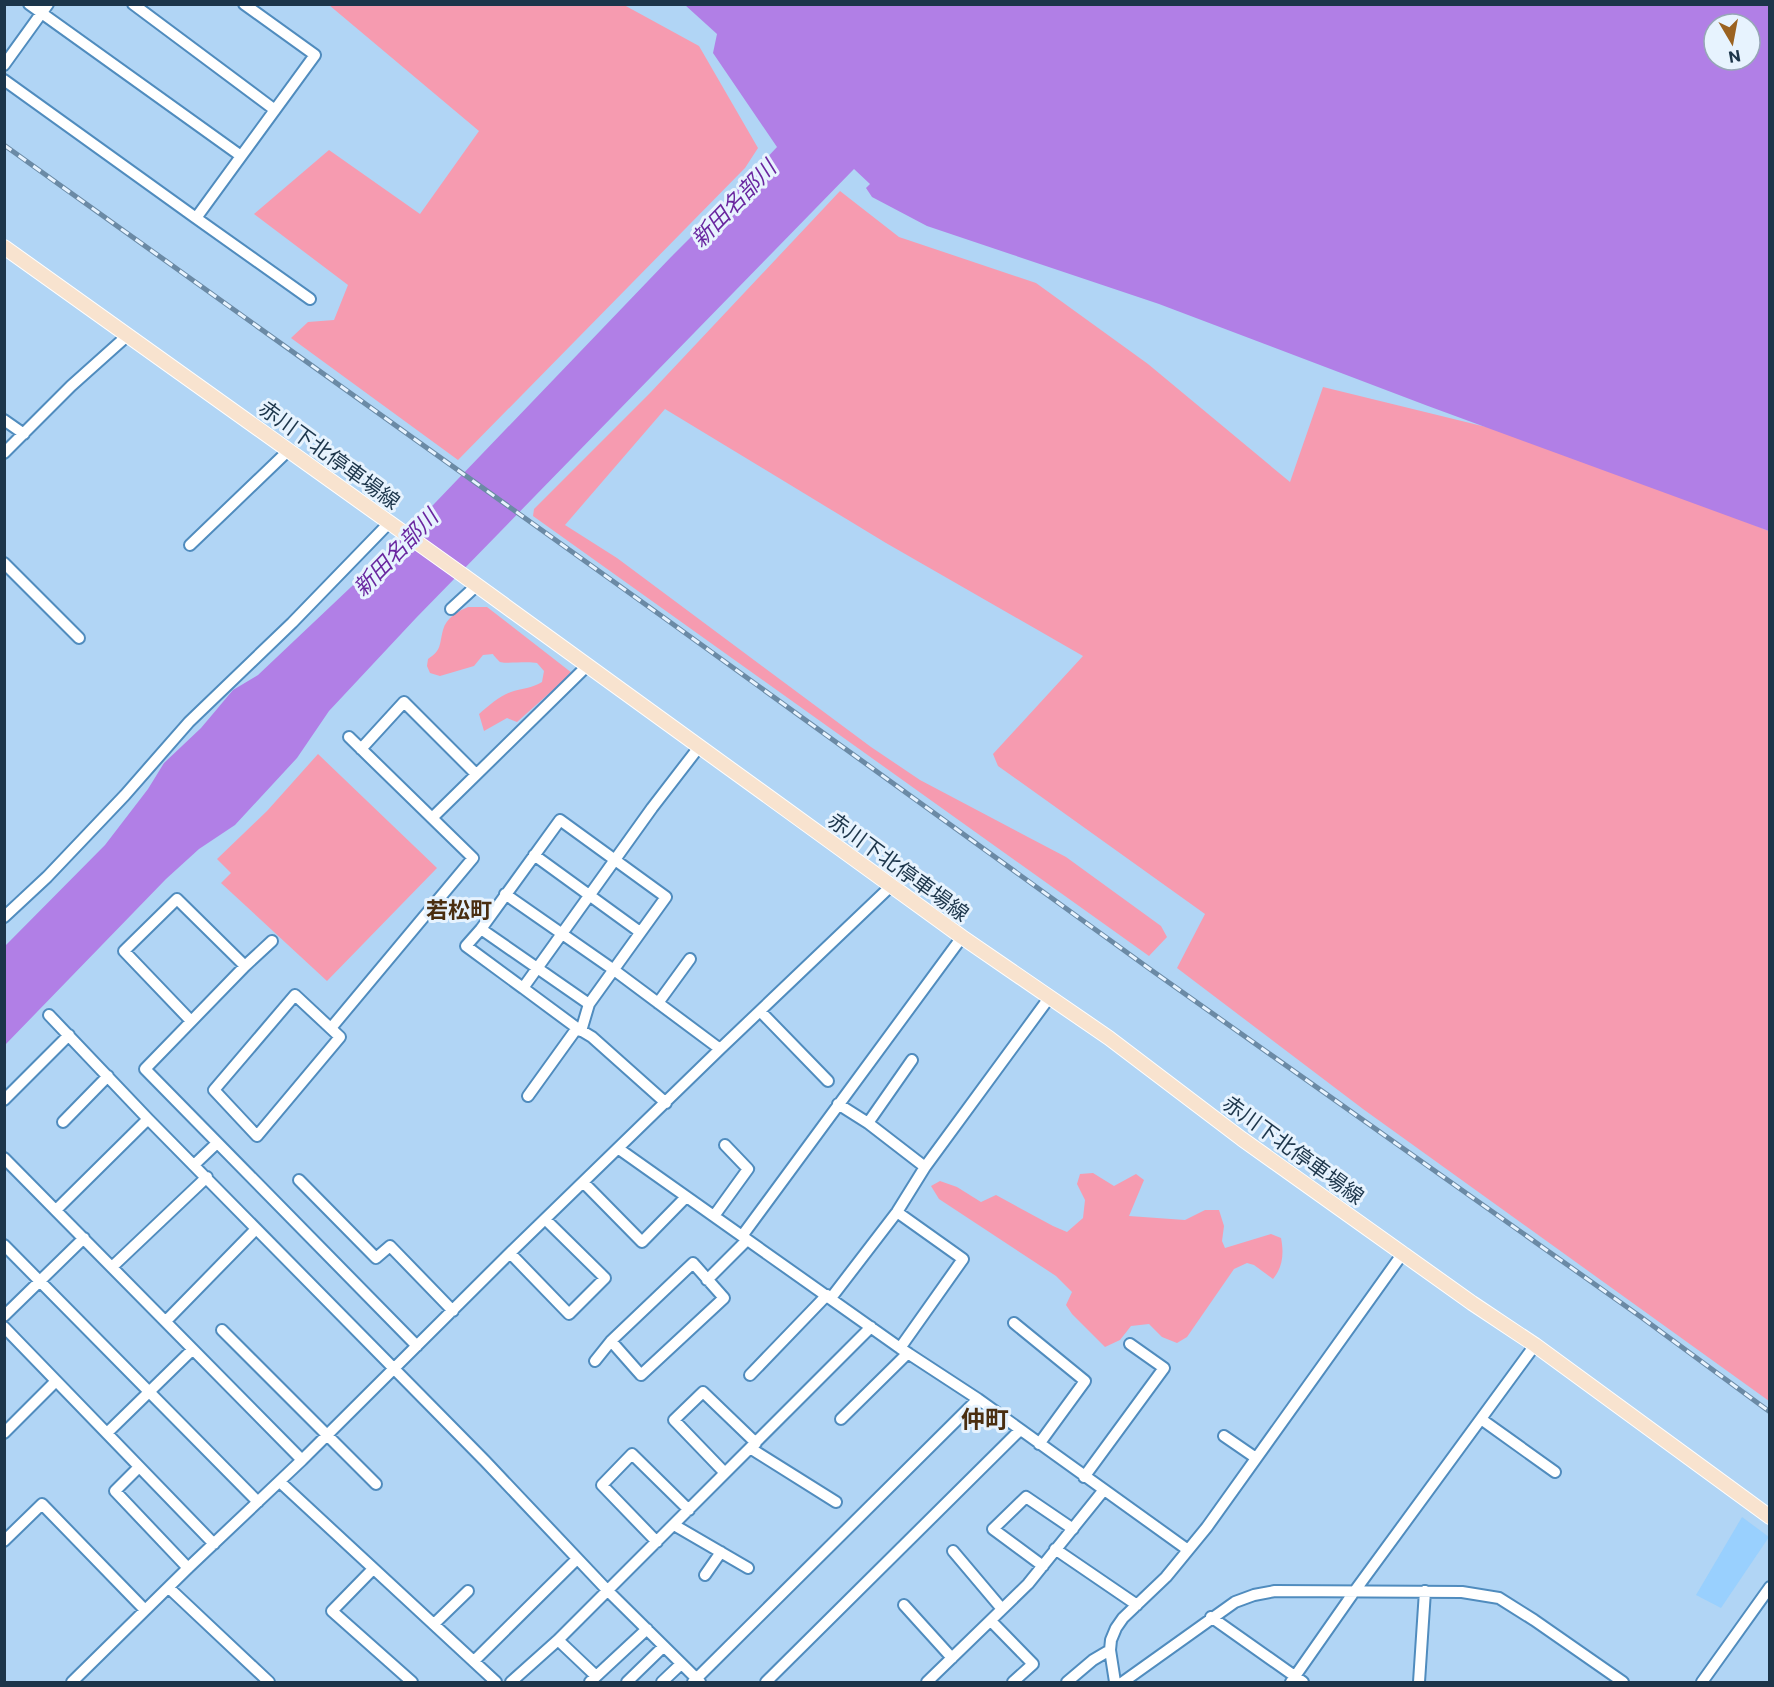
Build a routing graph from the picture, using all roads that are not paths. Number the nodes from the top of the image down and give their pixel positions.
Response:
1 (29, 4) edge
2 (133, 4) edge
3 (244, 4) edge
4 (45, 9) edge
5 (4, 65) edge
6 (4, 80) edge
7 (275, 110) junction
8 (241, 156) junction
9 (196, 218) junction
10 (4, 247) edge
11 (310, 299) dead end
12 (128, 335) junction
13 (4, 420) edge
14 (24, 434) junction
15 (289, 450) junction
16 (4, 453) edge
17 (391, 524) junction
18 (190, 545) dead end
19 (4, 563) edge
20 (476, 586) junction
21 (451, 609) dead end
22 (79, 638) dead end
23 (587, 666) junction
24 (349, 737) dead end
25 (699, 747) junction
26 (361, 748) junction
27 (476, 774) junction
28 (432, 818) junction
29 (534, 855) junction
30 (616, 860) junction
31 (891, 886) junction
32 (505, 894) junction
33 (589, 895) junction
34 (4, 917) edge
35 (481, 928) junction
36 (640, 932) junction
37 (561, 933) junction
38 (962, 937) junction
39 (272, 941) dead end
40 (690, 959) dead end
41 (245, 966) junction
42 (537, 967) junction
43 (614, 970) junction
44 (523, 988) junction
45 (1049, 998) junction
46 (658, 1003) junction
47 (589, 1004) junction
48 (760, 1011) junction
49 (49, 1015) dead end
50 (191, 1021) junction
51 (331, 1028) junction
52 (579, 1029) junction
53 (69, 1035) junction
54 (720, 1049) junction
55 (912, 1060) dead end
56 (108, 1076) junction
57 (828, 1081) dead end
58 (528, 1096) dead end
59 (4, 1100) edge
60 (666, 1103) junction
61 (838, 1104) junction
62 (148, 1119) junction
63 (63, 1122) dead end
64 (868, 1123) junction
65 (217, 1143) junction
66 (725, 1145) dead end
67 (619, 1149) junction
68 (4, 1158) edge
69 (195, 1164) junction
70 (925, 1167) junction
71 (207, 1177) junction
72 (299, 1180) dead end
73 (583, 1182) junction
74 (686, 1197) junction
75 (56, 1209) junction
76 (897, 1212) junction
77 (714, 1216) junction
78 (545, 1219) junction
79 (256, 1229) junction
80 (84, 1238) junction
81 (745, 1238) junction
82 (4, 1245) edge
83 (510, 1253) junction
84 (1402, 1253) junction
85 (112, 1267) junction
86 (707, 1280) junction
87 (41, 1282) junction
88 (829, 1296) junction
89 (453, 1311) junction
90 (4, 1316) edge
91 (166, 1321) junction
92 (1014, 1323) dead end
93 (4, 1327) edge
94 (871, 1327) junction
95 (222, 1330) dead end
96 (611, 1341) junction
97 (1131, 1344) dead end
98 (1534, 1345) junction
99 (417, 1346) junction
100 (192, 1350) junction
101 (904, 1350) junction
102 (595, 1361) dead end
103 (394, 1369) junction
104 (750, 1375) dead end
105 (56, 1381) junction
106 (149, 1393) junction
107 (978, 1399) junction
108 (842, 1419) dead end
109 (1480, 1419) junction
110 (1020, 1430) junction
111 (4, 1433) edge
112 (107, 1433) junction
113 (327, 1435) junction
114 (1224, 1436) dead end
115 (1039, 1444) junction
116 (753, 1445) junction
117 (1256, 1458) junction
118 (302, 1460) junction
119 (139, 1467) junction
120 (1555, 1472) dead end
121 (725, 1473) junction
122 (1084, 1477) junction
123 (280, 1482) junction
124 (376, 1484) dead end
125 (1103, 1491) junction
126 (258, 1502) junction
127 (836, 1502) dead end
128 (689, 1510) junction
129 (1770, 1517) edge
130 (674, 1525) junction
131 (1073, 1529) junction
132 (4, 1540) edge
133 (657, 1542) junction
134 (214, 1544) junction
135 (1055, 1550) junction
136 (1188, 1550) junction
137 (953, 1551) dead end
138 (721, 1552) junction
139 (578, 1559) junction
140 (1044, 1566) junction
141 (188, 1568) junction
142 (748, 1568) dead end
143 (373, 1569) junction
144 (705, 1575) dead end
145 (1770, 1587) edge
146 (169, 1588) junction
147 (468, 1591) dead end
148 (608, 1591) junction
149 (1425, 1591) junction
150 (1354, 1592) junction
151 (904, 1605) dead end
152 (1137, 1605) junction
153 (1002, 1609) junction
154 (144, 1610) junction
155 (1211, 1617) junction
156 (990, 1621) junction
157 (434, 1624) junction
158 (647, 1629) junction
159 (558, 1640) junction
160 (663, 1647) junction
161 (1110, 1650) junction
162 (952, 1658) junction
163 (474, 1661) junction
164 (681, 1664) junction
165 (593, 1680) edge
166 (697, 1681) edge
167 (1127, 1681) edge
168 (1296, 1681) edge
169 (72, 1683) edge
170 (269, 1683) edge
171 (412, 1683) edge
172 (496, 1683) edge
173 (511, 1683) edge
174 (627, 1683) edge
175 (662, 1683) edge
176 (766, 1683) edge
177 (927, 1683) edge
178 (1013, 1683) edge
179 (1067, 1683) edge
180 (1115, 1683) edge
181 (1419, 1683) edge
182 (1623, 1683) edge
183 (1702, 1683) edge

1 - 4 street
2 - 7 street
3 - 7 street
4 - 5 street
4 - 8 street
6 - 9 street
7 - 8 street
8 - 9 street
9 - 11 street
10 - 12 main road, 赤川下北停車場線
12 - 14 street
12 - 15 main road, 赤川下北停車場線
13 - 14 street
14 - 16 street
15 - 17 main road, 赤川下北停車場線
15 - 18 street
17 - 20 main road, 赤川下北停車場線
17 - 34 street
19 - 22 street
20 - 21 street
20 - 23 main road, 赤川下北停車場線
23 - 25 main road, 赤川下北停車場線
23 - 27 street
24 - 26 street
25 - 30 street
25 - 31 main road, 赤川下北停車場線
26 - 27 street
26 - 28 street
27 - 28 street
28 - 51 street
29 - 30 street
29 - 32 street
29 - 33 street
30 - 33 street
30 - 36 street
31 - 38 main road, 赤川下北停車場線
31 - 48 street
32 - 35 street
32 - 37 street
33 - 36 street
33 - 37 street
35 - 42 street
35 - 44 street
36 - 43 street
37 - 42 street
37 - 43 street
38 - 45 main road, 赤川下北停車場線
38 - 61 street
39 - 41 street
40 - 46 street
41 - 50 street
41 - 50 street
42 - 44 street
42 - 47 street
43 - 46 street
43 - 47 street
44 - 52 street
45 - 70 street
45 - 84 main road, 赤川下北停車場線
46 - 54 street
47 - 52 street
48 - 54 street
48 - 57 street
49 - 53 street
50 - 65 street
51 - 51 street
52 - 58 street
52 - 60 street
53 - 56 street
53 - 59 street
54 - 60 street
55 - 64 street
56 - 62 street
56 - 63 street
60 - 67 street
61 - 64 street
61 - 81 street
62 - 69 street
62 - 75 street
64 - 70 street
65 - 69 street
65 - 99 street
66 - 77 street
67 - 73 street
67 - 74 street
68 - 75 street
69 - 71 street
70 - 76 street
71 - 79 street
71 - 85 street
72 - 89 street
73 - 74 street
73 - 78 street
74 - 77 street
75 - 80 street
76 - 88 street
76 - 101 street
77 - 81 street
78 - 83 street
78 - 83 street
79 - 91 street
79 - 103 street
80 - 85 street
80 - 87 street
81 - 86 street
81 - 88 street
82 - 87 street
83 - 89 street
84 - 98 main road, 赤川下北停車場線
84 - 117 street
85 - 91 street
86 - 96 street
86 - 96 street
87 - 90 street
87 - 106 street
88 - 94 street
88 - 104 street
89 - 99 street
91 - 100 street
92 - 115 street
93 - 105 street
94 - 101 street
94 - 116 street
95 - 113 street
96 - 102 street
97 - 122 street
98 - 109 street
98 - 129 main road, 赤川下北停車場線
99 - 103 street
100 - 106 street
100 - 118 street
101 - 107 street
101 - 108 street
103 - 113 street
103 - 139 street
105 - 111 street
105 - 112 street
106 - 112 street
106 - 126 street
107 - 110 street
107 - 166 street
109 - 120 street
109 - 150 street
110 - 115 street
110 - 176 street
112 - 119 street
113 - 118 street
113 - 124 street
114 - 117 street
115 - 122 street
116 - 121 street
116 - 121 street
116 - 127 street
117 - 136 street
118 - 123 street
119 - 134 street
119 - 141 street
121 - 128 street
122 - 125 street
123 - 126 street
123 - 143 street
125 - 131 street
125 - 136 street
126 - 134 street
128 - 130 street
128 - 133 street
130 - 133 street
130 - 138 street
131 - 135 street
131 - 140 street
132 - 154 street
133 - 148 street
134 - 141 street
135 - 140 street
135 - 152 street
136 - 152 street
137 - 153 street
138 - 142 street
138 - 144 street
139 - 148 street
139 - 163 street
140 - 153 street
141 - 146 street
143 - 157 street
143 - 171 street
145 - 183 street
146 - 154 street
146 - 170 street
147 - 157 street
148 - 158 street
148 - 159 street
149 - 150 street
149 - 181 street
149 - 182 street
150 - 155 street
150 - 168 street
151 - 162 street
152 - 161 street
153 - 156 street
154 - 169 street
155 - 167 street
155 - 168 street
156 - 162 street
156 - 178 street
157 - 163 street
158 - 160 street
158 - 165 street
159 - 165 street
159 - 173 street
160 - 164 street
160 - 174 street
161 - 179 street
161 - 180 street
162 - 177 street
163 - 172 street
164 - 166 street
164 - 175 street

